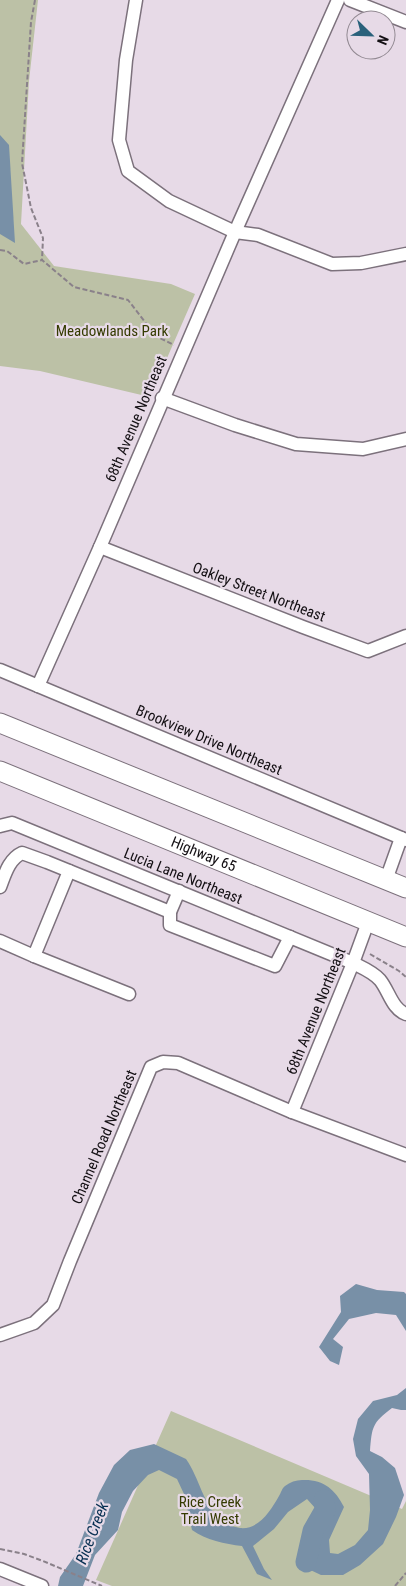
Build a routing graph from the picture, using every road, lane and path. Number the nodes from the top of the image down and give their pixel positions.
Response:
1 (35, 0) edge
2 (136, 0) edge
3 (338, 0) edge
4 (350, 0) edge
5 (406, 22) edge
6 (235, 232) junction
7 (0, 250) edge
8 (406, 254) edge
9 (42, 260) junction
10 (184, 350) junction
11 (162, 398) junction
12 (406, 439) edge
13 (100, 547) junction
14 (406, 636) edge
15 (0, 670) edge
16 (38, 686) junction
17 (0, 723) edge
18 (0, 771) edge
19 (0, 826) edge
20 (51, 839) junction
21 (403, 839) edge
22 (43, 860) junction
23 (69, 871) junction
24 (386, 880) junction
25 (0, 887) edge
26 (406, 888) edge
27 (179, 891) junction
28 (170, 912) junction
29 (368, 922) junction
30 (290, 937) junction
31 (406, 937) edge
32 (0, 942) edge
33 (358, 950) junction
34 (34, 956) junction
35 (353, 963) junction
36 (406, 977) edge
37 (129, 994) dead end
38 (406, 1014) edge
39 (292, 1112) junction
40 (406, 1155) edge
41 (0, 1335) edge
42 (0, 1549) edge
43 (0, 1569) edge
44 (406, 1573) edge
45 (42, 1586) edge
46 (102, 1586) edge
47 (395, 1586) edge

1 - 9 path
2 - 6 street
3 - 6 street, 68th Avenue Northeast
4 - 5 street
6 - 8 street
6 - 10 street, 68th Avenue Northeast
7 - 9 path
9 - 10 path
10 - 11 street, 68th Avenue Northeast
11 - 12 street
11 - 13 street, 68th Avenue Northeast
13 - 14 street, Oakley Street Northeast
13 - 16 street, 68th Avenue Northeast
15 - 16 street, Brookview Drive Northeast
16 - 21 street, Brookview Drive Northeast
17 - 24 highway
18 - 29 highway, Highway 65
19 - 20 street, Lucia Lane Northeast
20 - 22 street
20 - 27 street, Lucia Lane Northeast
21 - 24 street
22 - 23 street
22 - 25 street
23 - 28 street
23 - 34 street
24 - 26 highway
27 - 28 street
27 - 30 street, Lucia Lane Northeast
28 - 30 street
29 - 31 highway, Highway 65
29 - 33 street, 68th Avenue Northeast
30 - 35 street, Lucia Lane Northeast
32 - 34 street
33 - 35 street, 68th Avenue Northeast
33 - 36 path
34 - 37 street
35 - 38 street, Lucia Lane Northeast
35 - 39 street, 68th Avenue Northeast
39 - 40 street, Channel Road Northeast
39 - 41 street, Channel Road Northeast
42 - 46 path
43 - 45 street
44 - 47 path

